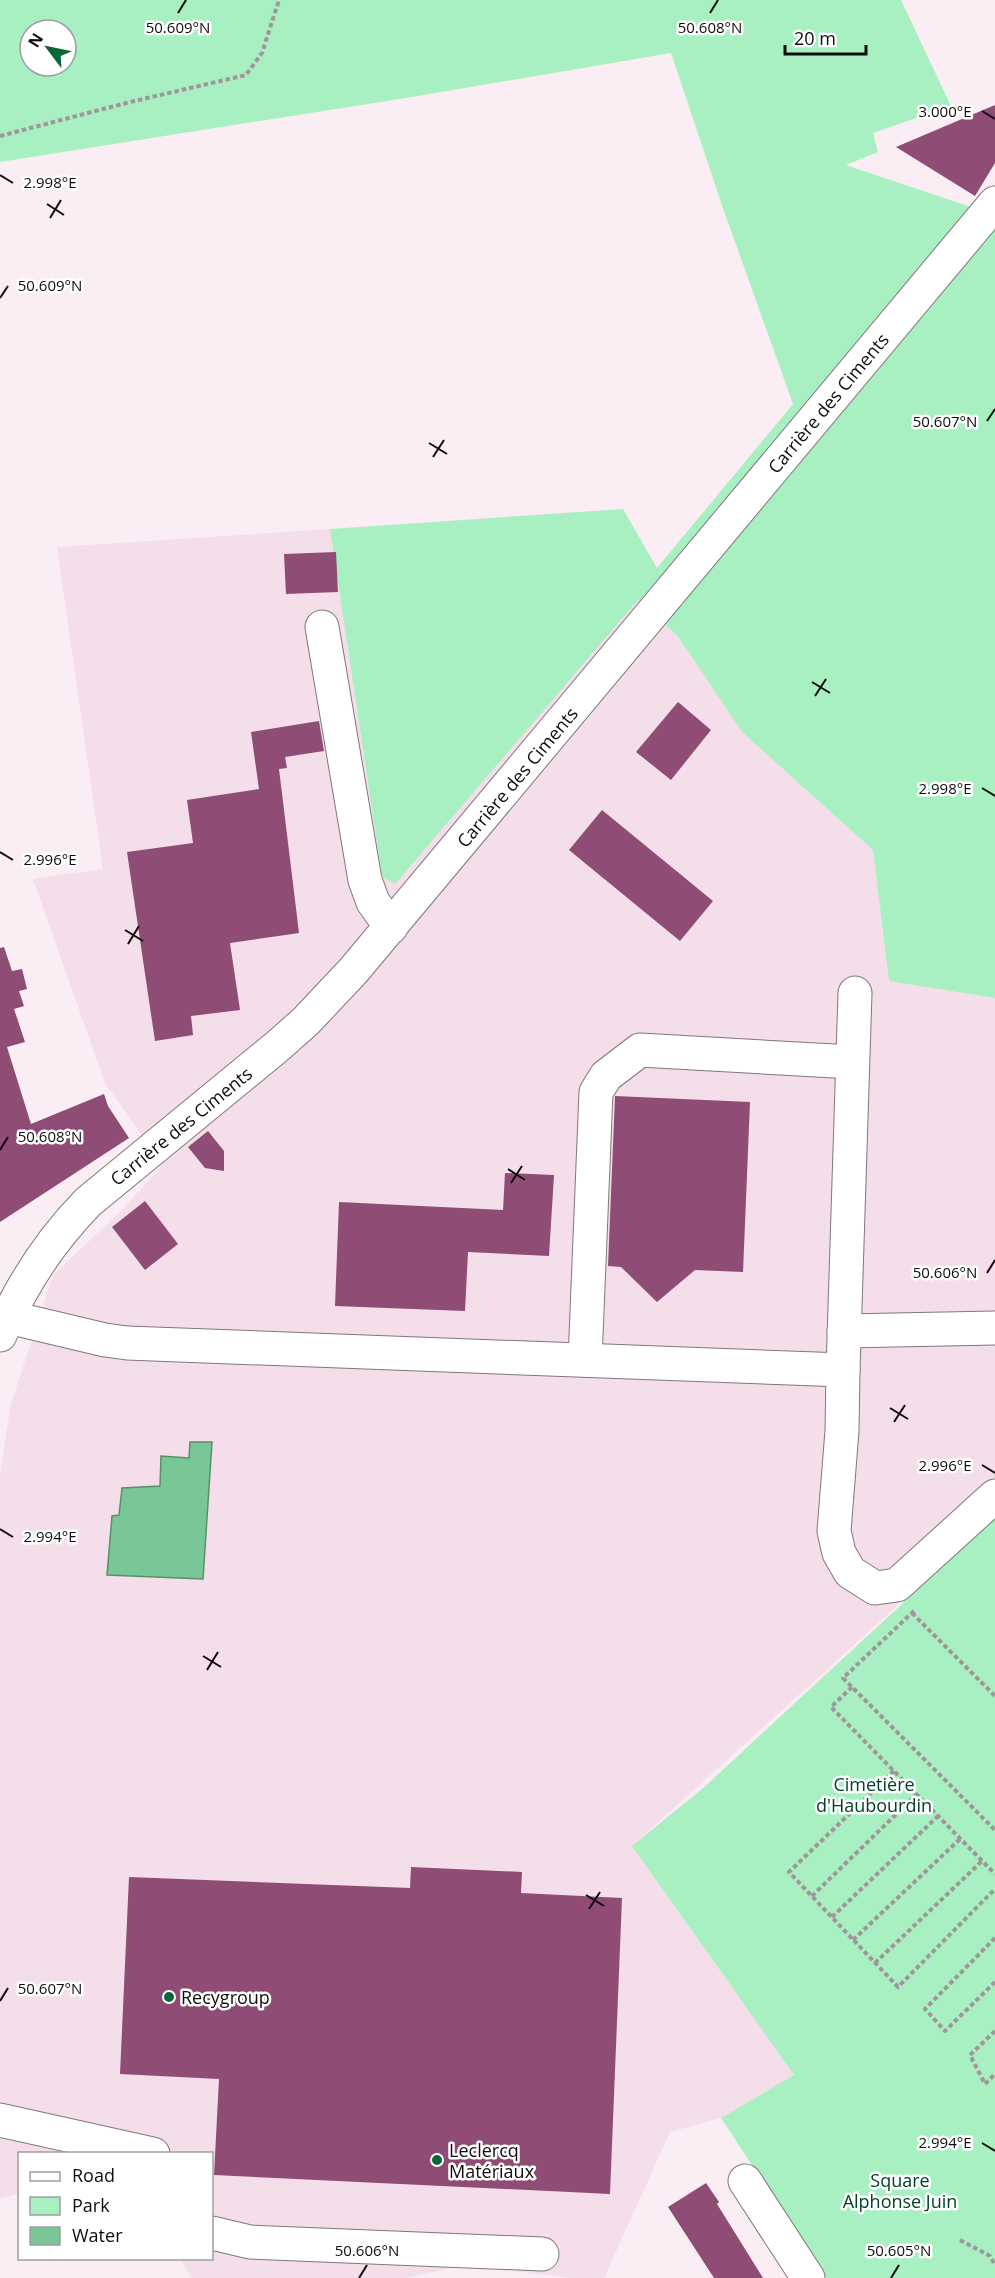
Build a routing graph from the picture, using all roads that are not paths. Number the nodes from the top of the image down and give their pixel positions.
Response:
1 (995, 203) edge
2 (322, 627) dead end
3 (392, 927) junction
4 (855, 993) dead end
5 (852, 1062) junction
6 (3, 1320) edge
7 (995, 1328) edge
8 (844, 1331) junction
9 (585, 1360) junction
10 (843, 1370) junction
11 (995, 1496) edge
12 (0, 2120) edge
13 (144, 2152) edge
14 (745, 2181) dead end
15 (213, 2233) edge
16 (542, 2254) dead end
17 (808, 2278) edge

1 - 3 street, Carrière des Ciments
2 - 3 street
3 - 6 street, Carrière des Ciments
4 - 5 street
5 - 8 street
5 - 9 street
6 - 9 street
7 - 8 street
8 - 10 street
9 - 10 street
10 - 11 street
12 - 13 street
14 - 17 street
15 - 16 street

